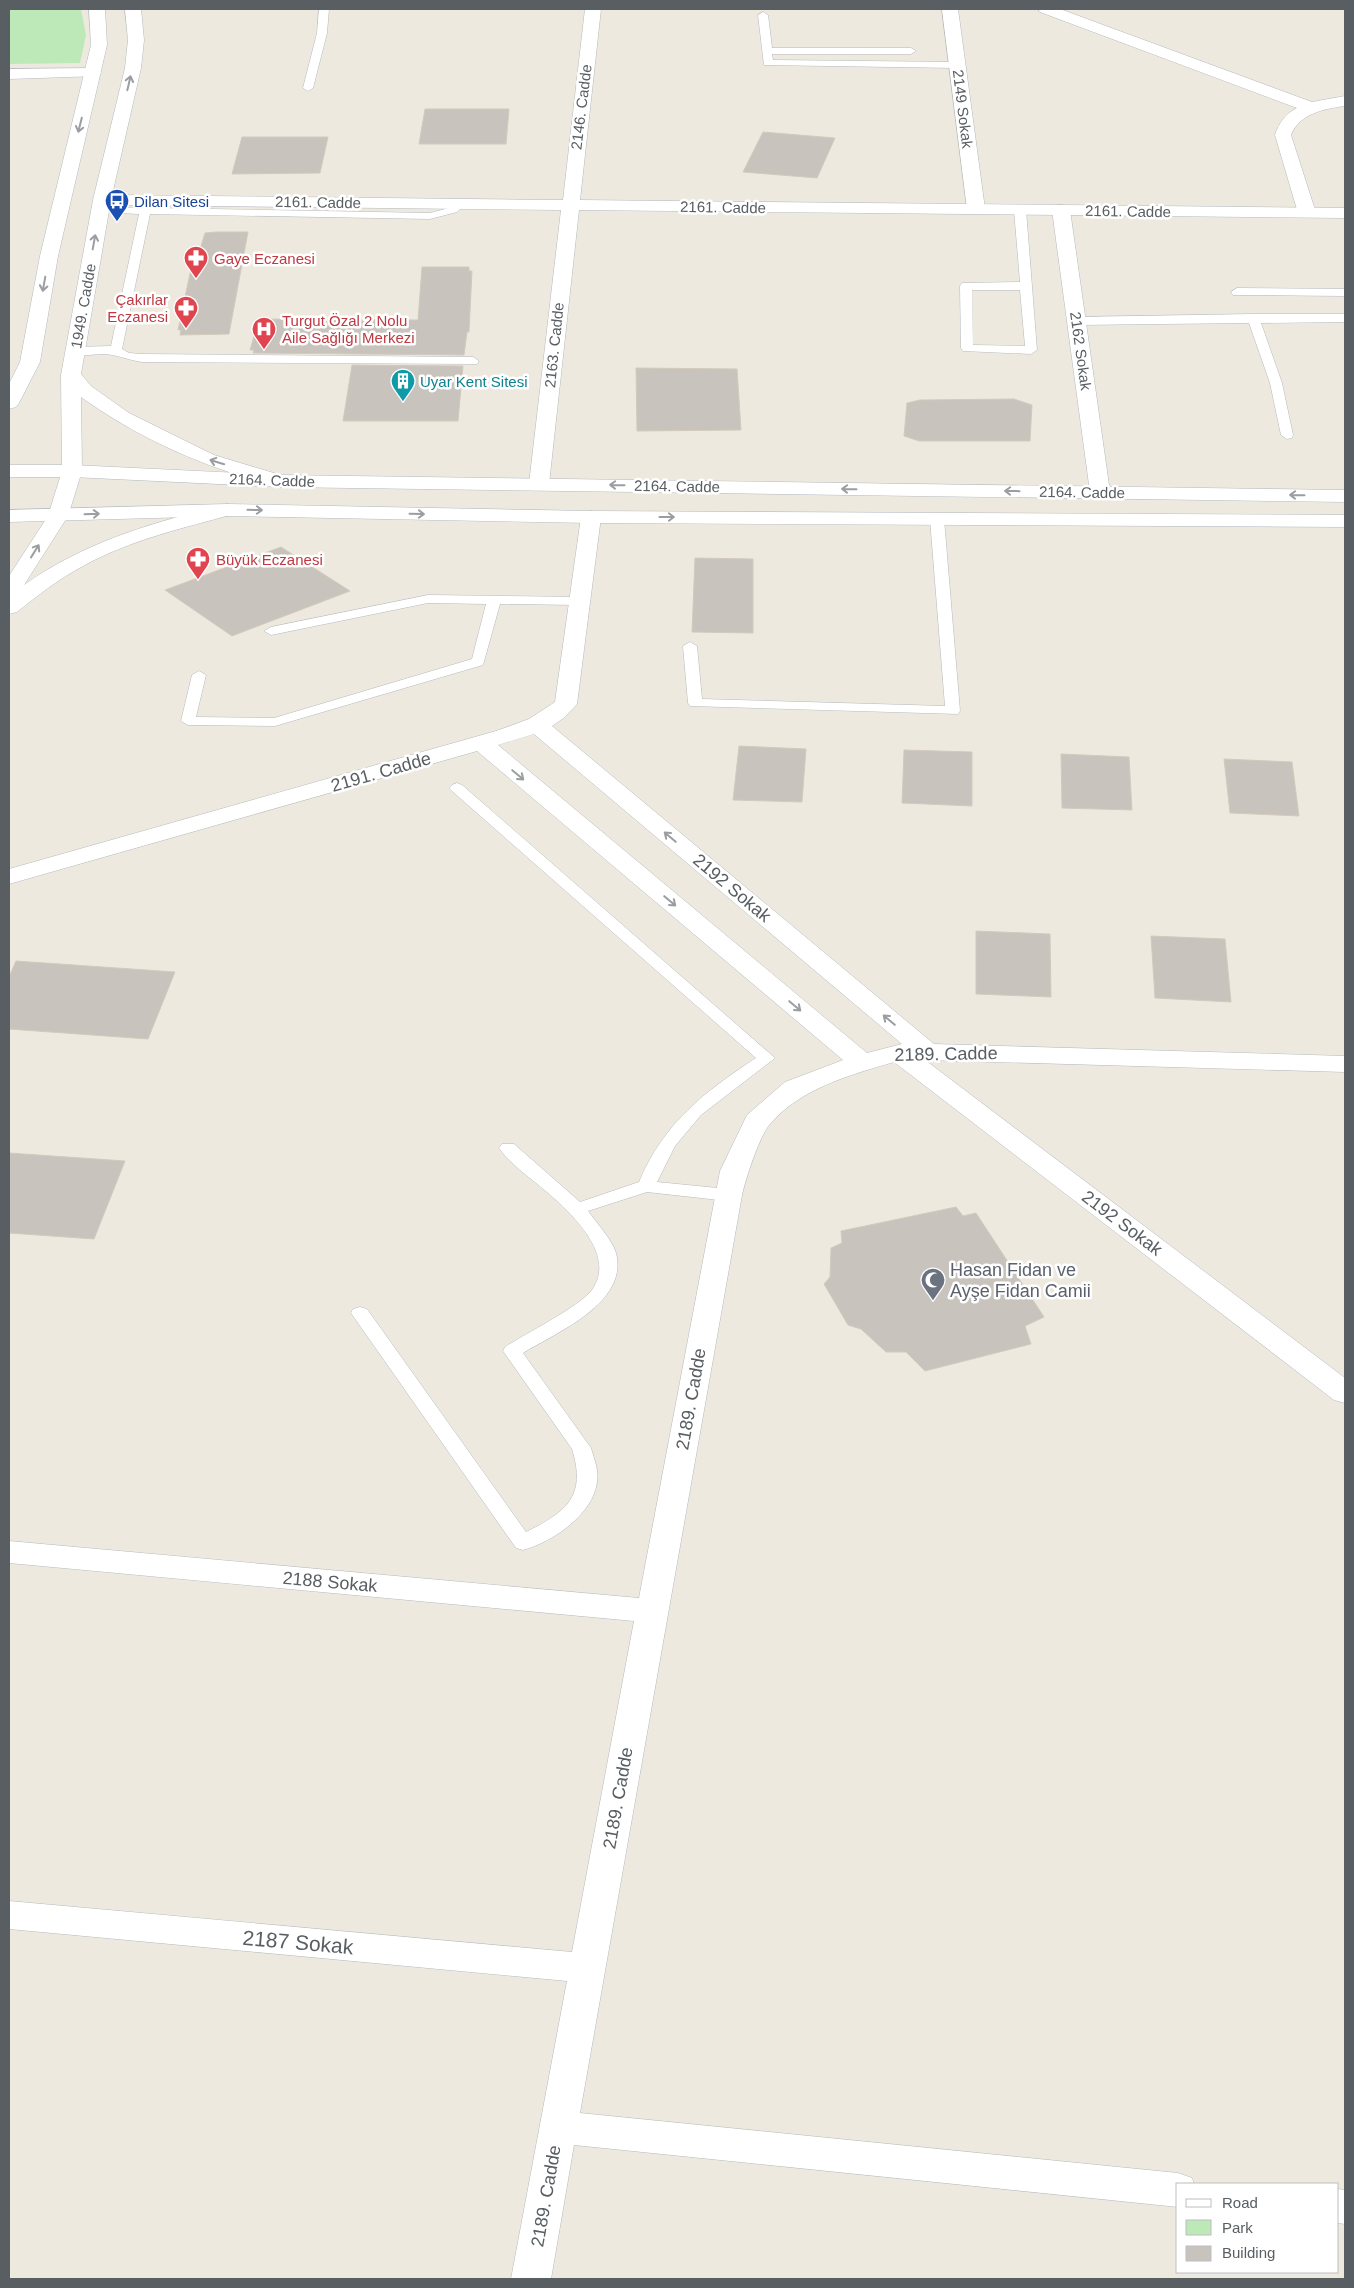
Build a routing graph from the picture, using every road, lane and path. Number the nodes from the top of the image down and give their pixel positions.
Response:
1 (97, 9) edge
2 (133, 9) edge
3 (324, 9) edge
4 (593, 9) edge
5 (950, 9) edge
6 (1046, 9) edge
7 (763, 15) dead end
8 (768, 51) junction
9 (912, 51) dead end
10 (957, 65) junction
11 (92, 73) junction
12 (9, 74) edge
13 (308, 88) dead end
14 (1345, 101) edge
15 (1312, 108) junction
16 (459, 204) junction
17 (101, 205) junction
18 (570, 205) junction
19 (976, 209) junction
20 (1020, 210) junction
21 (1061, 210) junction
22 (144, 211) junction
23 (1307, 213) junction
24 (1345, 213) edge
25 (1026, 286) junction
26 (1237, 292) dead end
27 (1345, 293) edge
28 (1301, 305) junction
29 (1253, 318) junction
30 (1345, 318) edge
31 (1077, 321) junction
32 (116, 350) junction
33 (75, 351) junction
34 (472, 361) dead end
35 (30, 362) junction
36 (71, 375) junction
37 (9, 378) edge
38 (9, 403) edge
39 (1287, 435) dead end
40 (9, 471) edge
41 (72, 471) junction
42 (280, 481) junction
43 (539, 484) junction
44 (1100, 492) junction
45 (1345, 496) edge
46 (227, 510) junction
47 (9, 516) edge
48 (58, 516) junction
49 (591, 517) junction
50 (938, 519) junction
51 (1345, 521) edge
52 (9, 592) edge
53 (494, 600) junction
54 (580, 601) junction
55 (9, 608) edge
56 (271, 631) dead end
57 (690, 646) dead end
58 (199, 674) dead end
59 (537, 725) junction
60 (481, 744) junction
61 (457, 788) dead end
62 (9, 877) edge
63 (926, 1051) junction
64 (898, 1052) junction
65 (863, 1062) junction
66 (1345, 1064) edge
67 (508, 1148) dead end
68 (646, 1186) junction
69 (728, 1195) junction
70 (577, 1209) junction
71 (360, 1313) dead end
72 (1345, 1394) edge
73 (9, 1552) edge
74 (652, 1611) junction
75 (9, 1916) edge
76 (587, 1968) junction
77 (559, 2127) junction
78 (1176, 2190) edge
79 (531, 2279) edge

1 - 11 street
17 -> 2 street, 1949. Cadde
3 - 13 lane
4 - 18 street, 2146. Cadde
5 - 10 street, 2149 Sokak
6 - 15 street
7 - 8 lane
8 - 9 lane
8 - 10 lane
10 - 19 street, 2149 Sokak
11 - 12 street
11 -> 35 street
14 - 15 street
15 - 23 street
16 - 17 street, 2161. Cadde
16 - 18 street, 2161. Cadde
16 - 22 lane
17 - 22 lane
33 -> 17 street, 1949. Cadde
18 - 19 street, 2161. Cadde
18 - 43 street, 2163. Cadde
19 - 20 street, 2161. Cadde
20 - 21 street, 2161. Cadde
20 - 25 lane
21 - 23 street, 2161. Cadde
21 - 31 street, 2162 Sokak
22 - 32 lane
23 - 24 street, 2161. Cadde
25 - 25 lane
26 - 28 lane
27 - 28 lane
28 - 29 lane
28 - 30 lane
29 - 31 lane
29 - 39 lane
31 - 44 street, 2162 Sokak
32 - 33 lane
32 - 34 lane
33 - 36 street, 1949. Cadde
35 - 37 street
35 - 38 street
36 - 41 street, 1949. Cadde
42 -> 36 street
40 - 41 street, 2164. Cadde
41 - 42 street, 2164. Cadde
41 - 48 street, 1949. Cadde
42 - 43 street, 2164. Cadde
44 -> 43 street, 2164. Cadde
45 -> 44 street, 2164. Cadde
48 -> 46 street, 2164. Cadde
46 -> 49 street, 2164. Cadde
46 - 55 street
47 - 48 street, 2164. Cadde
52 -> 48 street, 1949. Cadde
49 -> 50 street, 2164. Cadde
49 - 54 street, 2191. Cadde
50 - 51 street, 2164. Cadde
50 - 57 lane
53 - 54 lane
53 - 56 lane
53 - 58 lane
54 - 59 street, 2191. Cadde
59 - 60 street, 2191. Cadde
63 -> 59 street, 2192 Sokak
60 - 62 street, 2191. Cadde
60 -> 65 street
61 - 68 lane
63 - 64 street, 2189. Cadde
63 - 66 street, 2189. Cadde
64 - 65 street, 2189. Cadde
64 - 72 street, 2192 Sokak
65 - 69 street, 2189. Cadde
67 - 70 lane
68 - 69 lane
68 - 70 lane
69 - 74 street, 2189. Cadde
70 - 71 lane
73 - 74 street, 2188 Sokak
74 - 76 street, 2189. Cadde
75 - 76 street, 2187 Sokak
76 - 77 street, 2189. Cadde
77 - 78 street
77 - 79 street, 2189. Cadde

